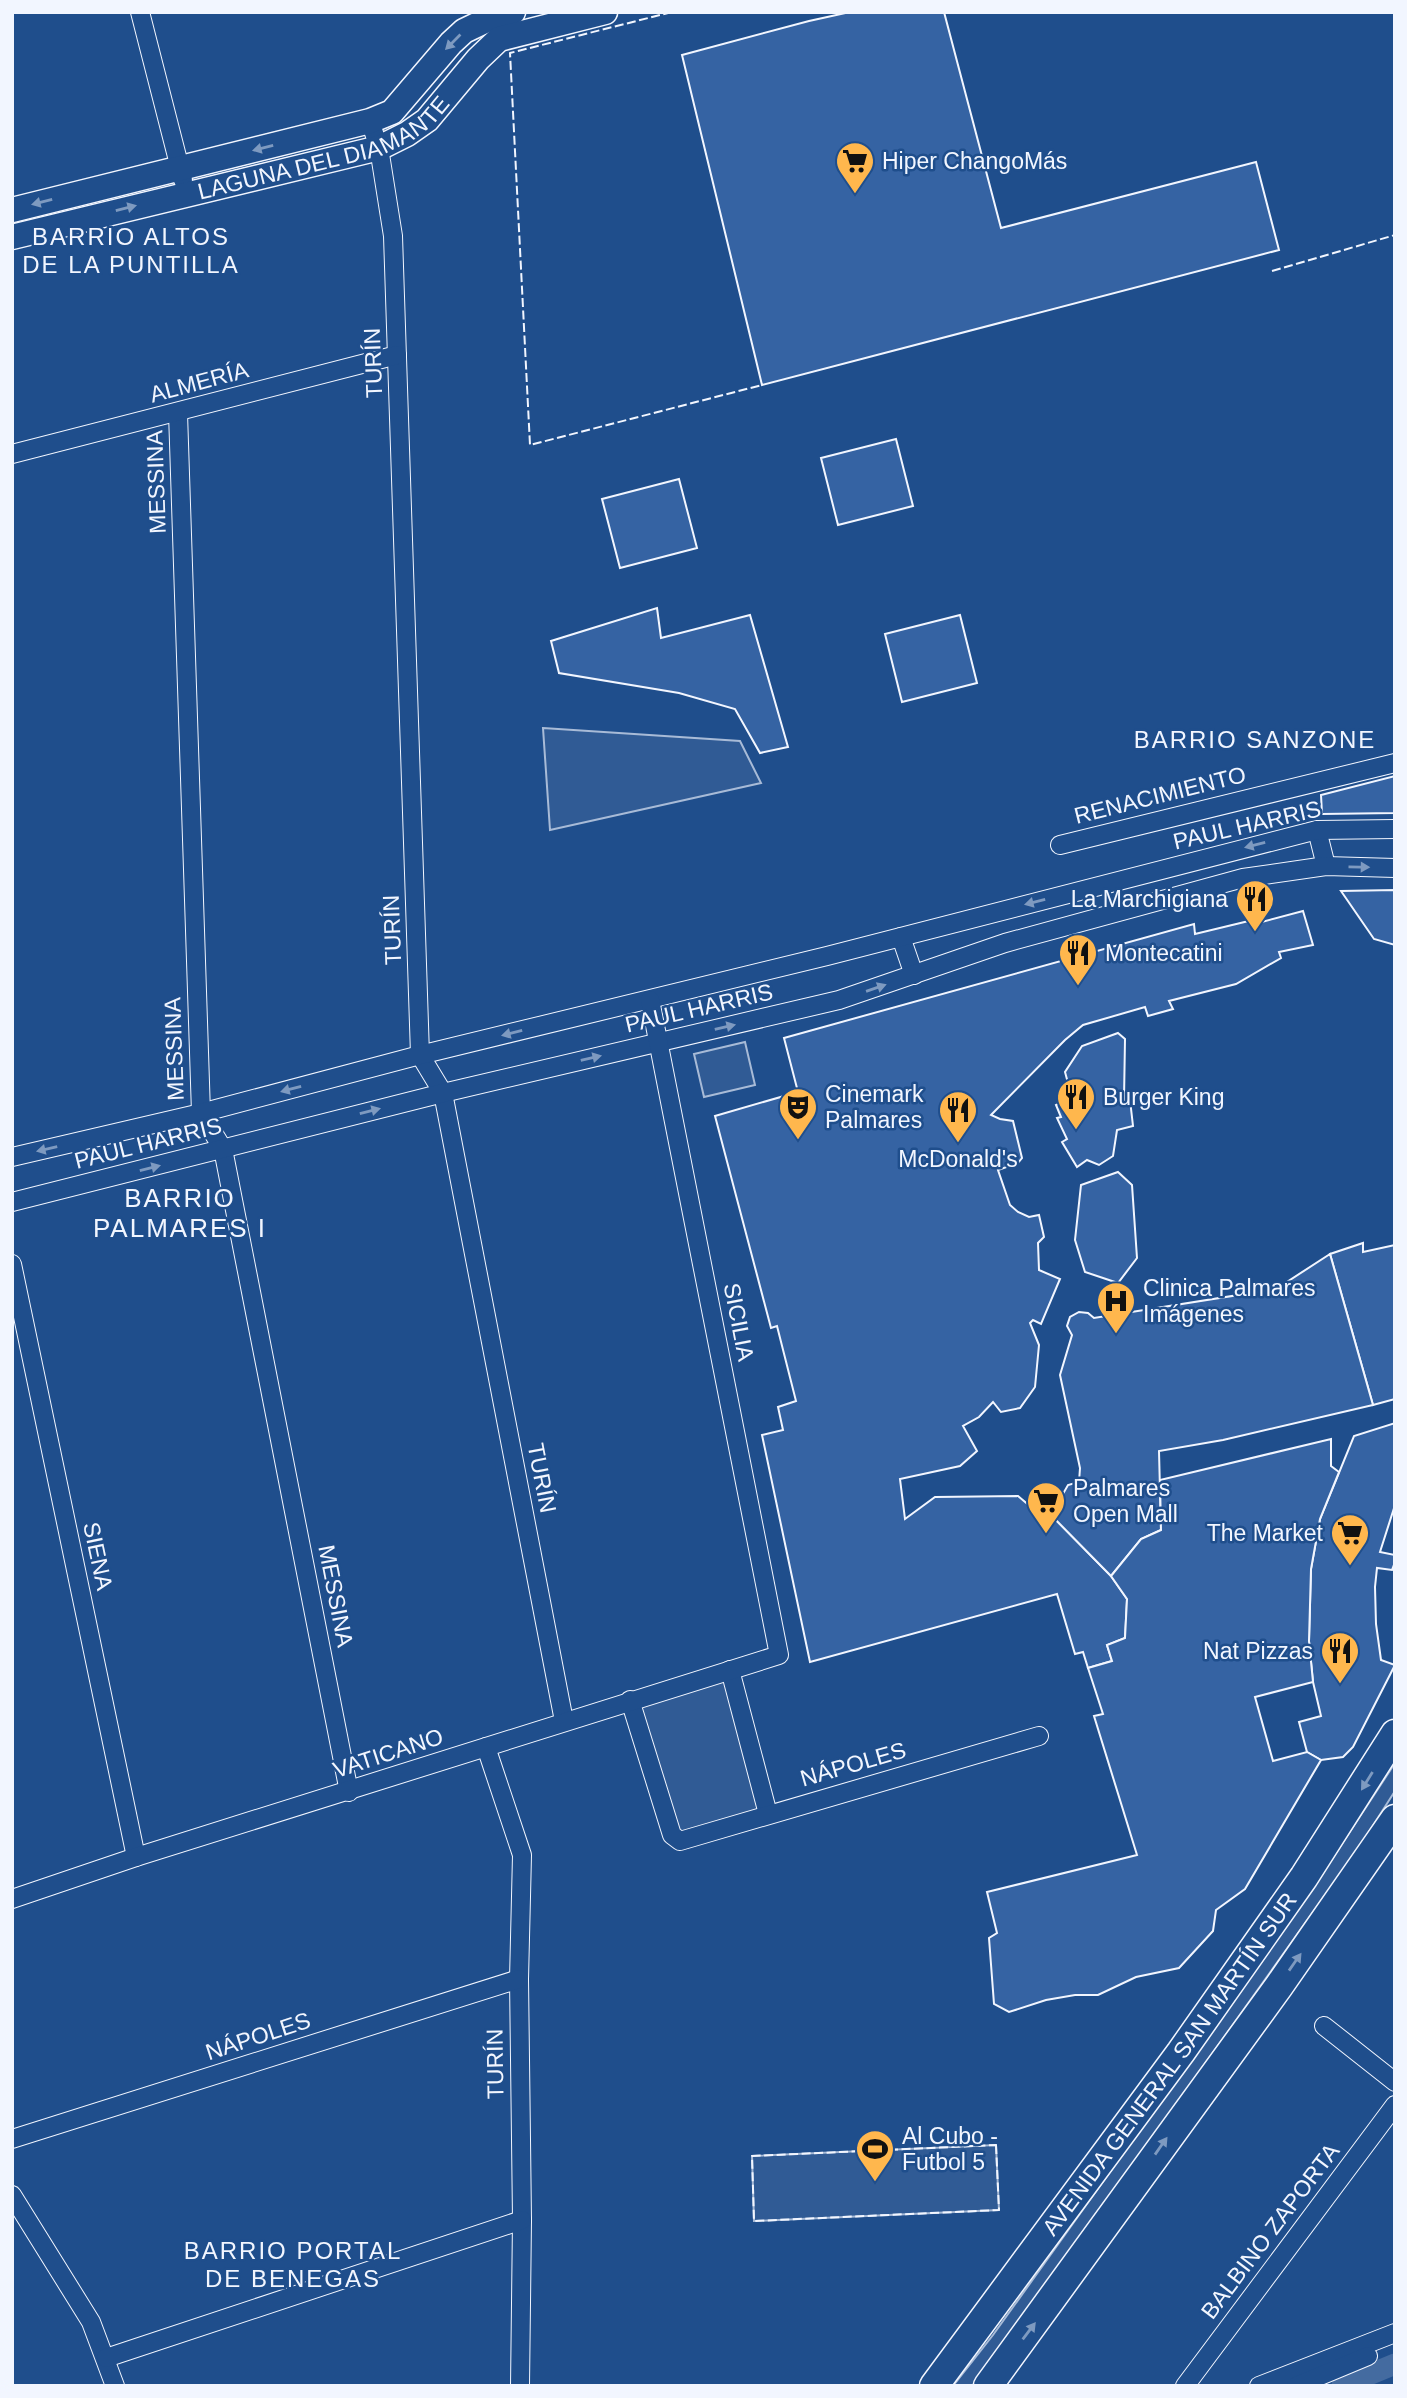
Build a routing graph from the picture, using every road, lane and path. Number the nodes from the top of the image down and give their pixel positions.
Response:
1 (140, 12) edge
2 (605, 12) edge
3 (498, 20) edge
4 (370, 121) junction
5 (379, 148) junction
6 (180, 169) junction
7 (187, 193) junction
8 (12, 210) edge
9 (12, 237) edge
10 (397, 355) junction
11 (178, 413) junction
12 (12, 454) edge
13 (1395, 763) edge
14 (1395, 829) edge
15 (1317, 830) junction
16 (1060, 845) dead end
17 (1325, 866) junction
18 (1395, 868) edge
19 (901, 937) junction
20 (914, 975) junction
21 (650, 1000) junction
22 (659, 1042) junction
23 (421, 1055) junction
24 (443, 1093) junction
25 (201, 1113) junction
26 (223, 1149) junction
27 (12, 1157) edge
28 (12, 1202) edge
29 (12, 1264) edge
30 (779, 1655) joint
31 (730, 1670) junction
32 (630, 1700) junction
33 (564, 1721) junction
34 (1395, 1734) edge
35 (1040, 1736) dead end
36 (486, 1747) junction
37 (349, 1792) junction
38 (768, 1814) junction
39 (1395, 1819) edge
40 (136, 1857) junction
41 (12, 1899) edge
42 (519, 1979) junction
43 (1324, 2026) dead end
44 (1181, 2052) junction
45 (1213, 2074) junction
46 (1395, 2082) edge
47 (1395, 2105) edge
48 (12, 2139) edge
49 (12, 2195) edge
50 (522, 2220) junction
51 (1395, 2333) edge
52 (1395, 2345) edge
53 (106, 2358) junction
54 (115, 2386) edge
55 (520, 2386) edge
56 (934, 2386) edge
57 (988, 2386) edge
58 (1185, 2386) edge
59 (1259, 2386) edge
60 (1296, 2386) edge

1 - 6 street
2 - 3 street, LAGUNA DEL DIAMANTE
3 -> 4 street, LAGUNA DEL DIAMANTE
3 - 5 street, LAGUNA DEL DIAMANTE
4 - 5 street, TURÍN
4 -> 6 street, LAGUNA DEL DIAMANTE
5 - 7 street, LAGUNA DEL DIAMANTE
5 - 10 street, TURÍN
6 - 7 street
6 -> 8 street, LAGUNA DEL DIAMANTE
9 -> 7 street, LAGUNA DEL DIAMANTE
10 - 11 street, ALMERÍA
10 - 23 street, TURÍN
11 - 12 street, ALMERÍA
11 - 25 street, MESSINA
13 - 16 street, RENACIMIENTO
14 - 15 street, PAUL HARRIS
15 - 17 street
15 -> 19 street, PAUL HARRIS
17 -> 18 street, PAUL HARRIS
17 - 20 street, PAUL HARRIS
19 - 20 street
19 - 21 street, PAUL HARRIS
22 -> 20 street, PAUL HARRIS
21 - 22 street, SICILIA
21 -> 23 street, PAUL HARRIS
24 -> 22 street, PAUL HARRIS
22 - 30 street, SICILIA
23 - 24 street, TURÍN
23 -> 25 street, PAUL HARRIS
26 -> 24 street, PAUL HARRIS
24 - 33 street, TURÍN
25 - 26 street, MESSINA
25 -> 27 street, PAUL HARRIS
28 -> 26 street, PAUL HARRIS
26 - 37 street, MESSINA
29 - 40 street, SIENA
30 - 31 street, VATICANO
31 - 32 street, VATICANO
31 - 38 street
32 - 33 street, VATICANO
32 - 38 street, NÁPOLES
33 - 36 street, VATICANO
34 -> 44 main road, AVENIDA GENERAL SAN MARTÍN SUR
35 - 38 street, NÁPOLES
36 - 37 street, VATICANO
36 - 42 street, TURÍN
37 - 40 street, VATICANO
45 -> 39 main road, AVENIDA GENERAL SAN MARTÍN SUR
40 - 41 street, VATICANO
42 - 48 street, NÁPOLES
42 - 50 street, TURÍN
43 - 46 street
44 - 45 main road
44 - 56 main road, AVENIDA GENERAL SAN MARTÍN SUR
57 -> 45 main road, AVENIDA GENERAL SAN MARTÍN SUR
47 - 58 street, BALBINO ZAPORTA
49 - 53 street
50 - 53 street
50 - 55 street, TURÍN
51 - 59 street
52 - 60 street
53 - 54 street

